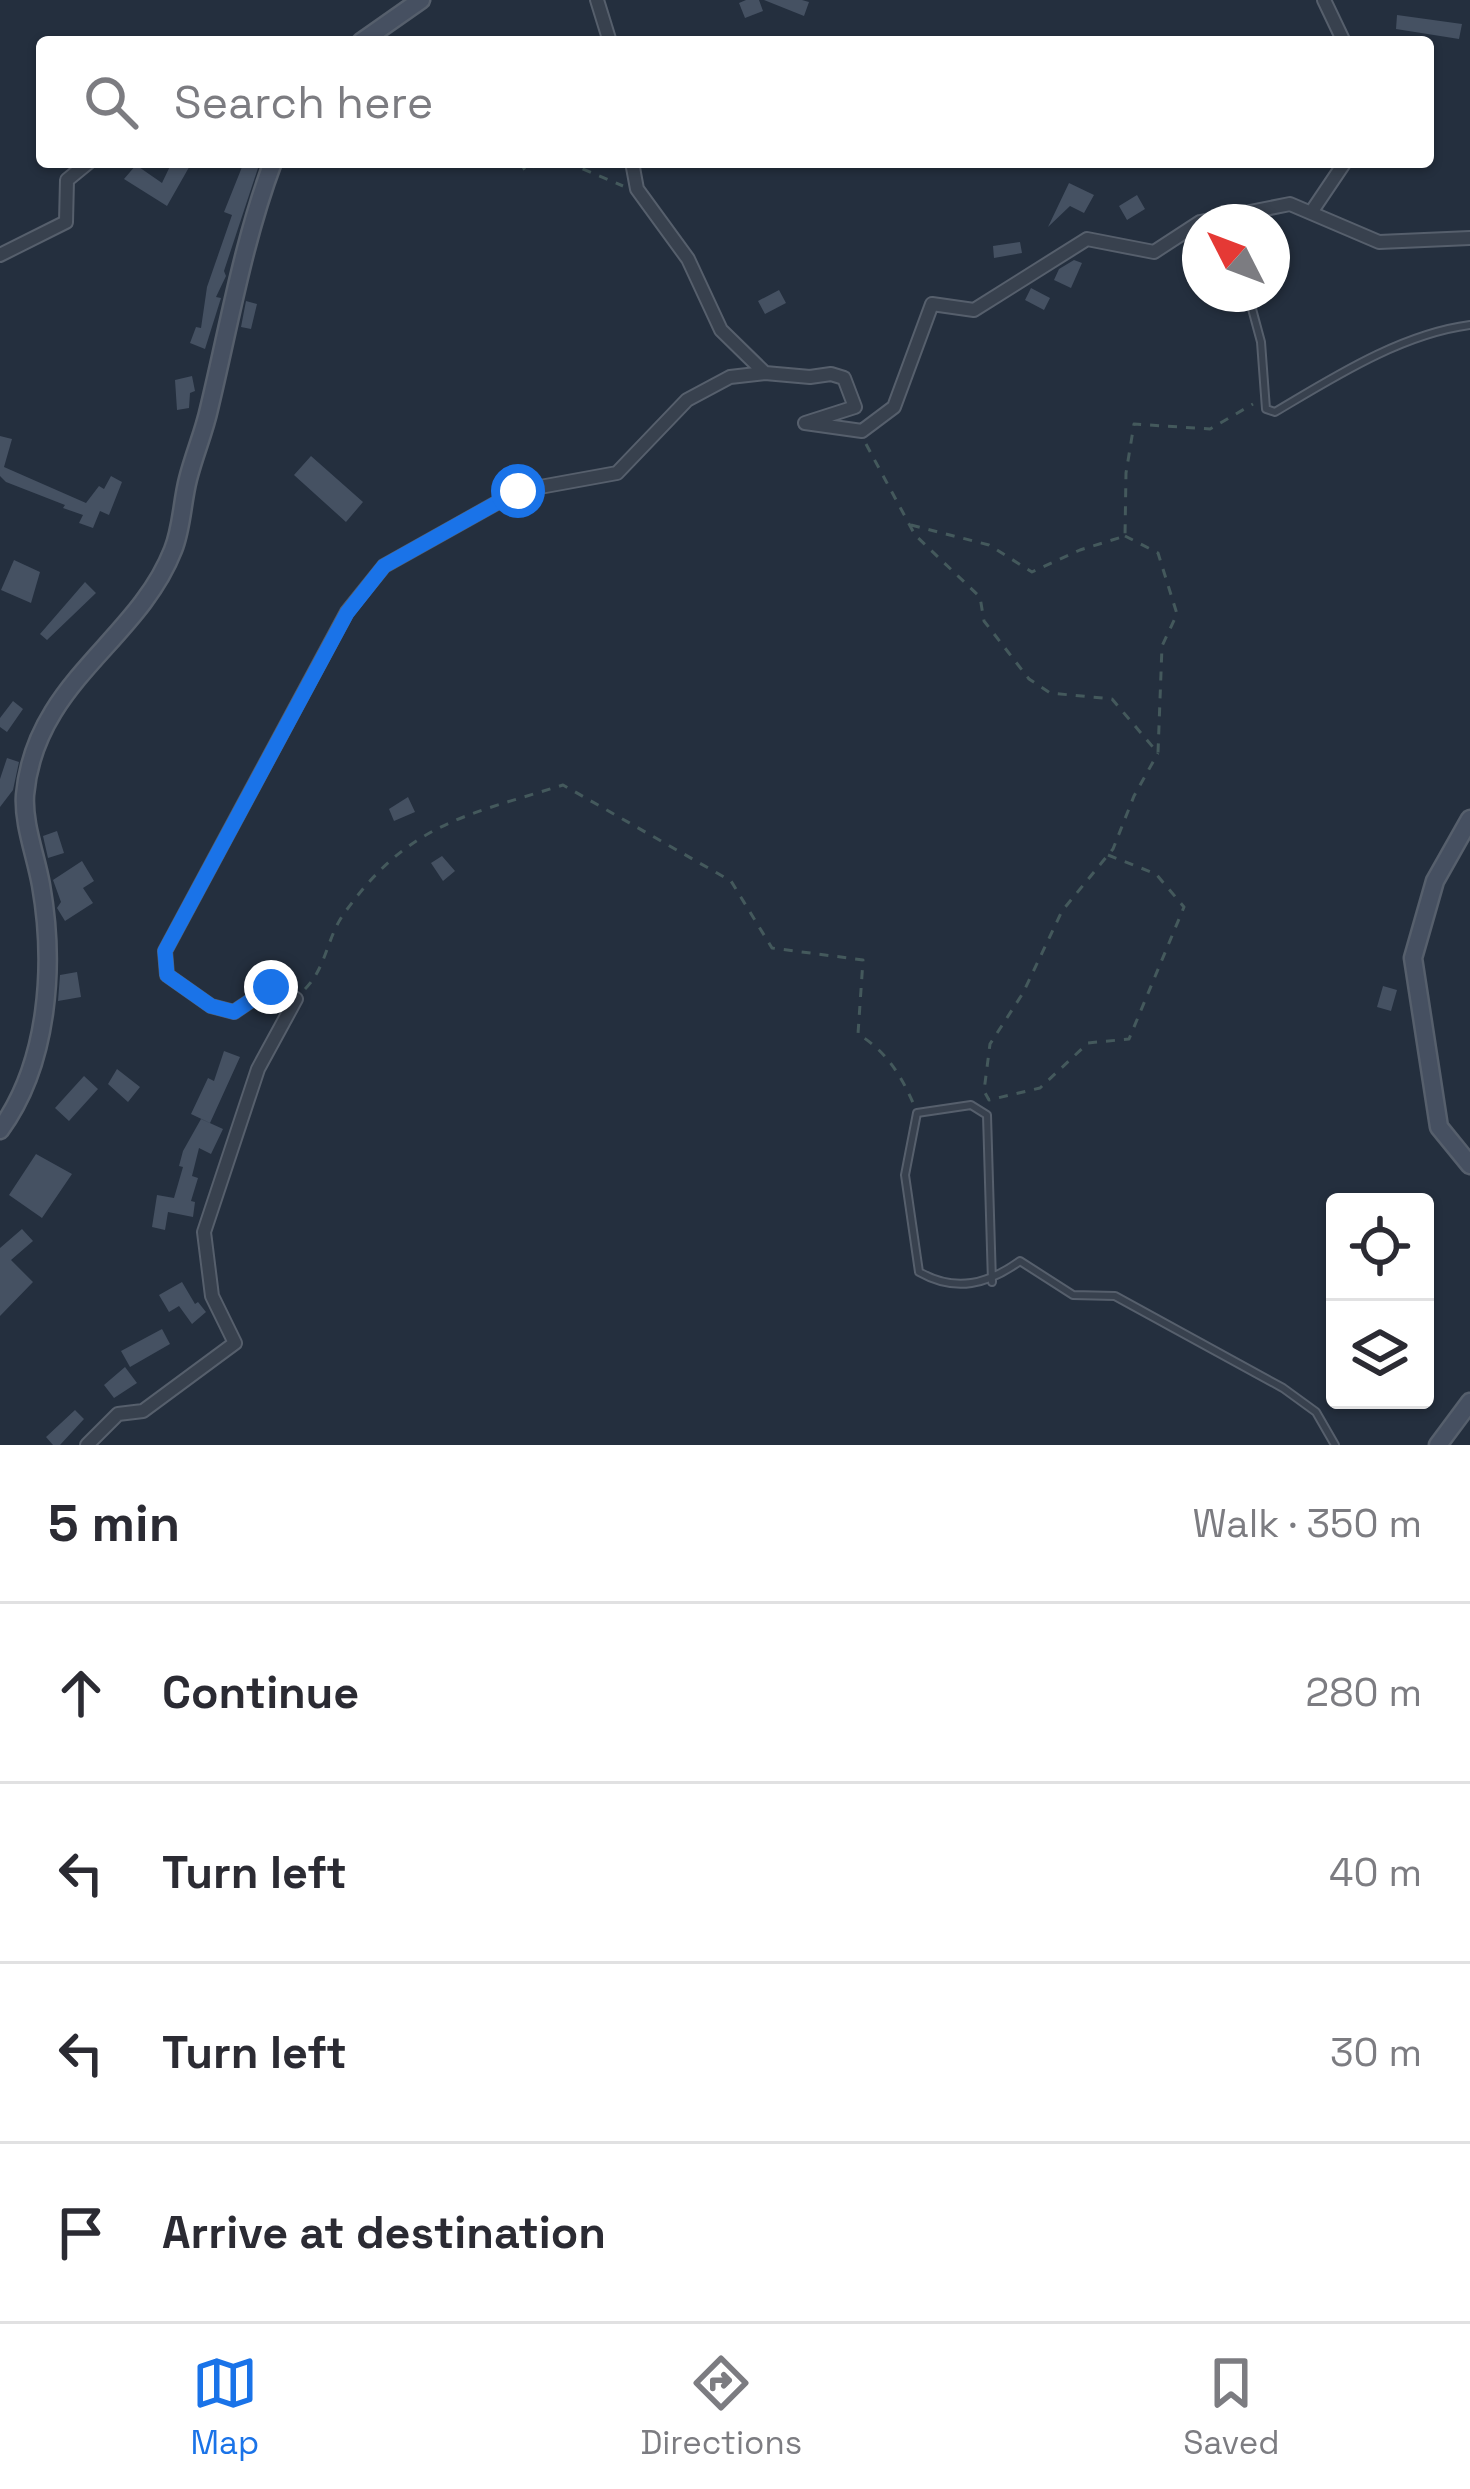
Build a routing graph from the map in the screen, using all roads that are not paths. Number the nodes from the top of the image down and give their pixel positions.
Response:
1 (421, 0) edge
2 (596, 0) edge
3 (1324, 0) edge
4 (370, 36) edge
5 (608, 36) edge
6 (1341, 36) edge
7 (82, 168) edge
8 (271, 168) edge
9 (633, 168) edge
10 (1341, 168) edge
11 (1290, 204) edge
12 (1312, 211) junction
13 (1182, 234) edge
14 (1470, 238) edge
15 (0, 255) edge
16 (1253, 312) edge
17 (1470, 325) edge
18 (765, 373) junction
19 (1470, 819) edge
20 (0, 1130) edge
21 (1470, 1165) edge
22 (992, 1282) junction
23 (1470, 1402) edge
24 (87, 1445) edge
25 (1335, 1445) edge
26 (1438, 1445) edge

1 - 4 main road
2 - 5 street
3 - 6 street
7 - 15 street
8 - 20 main road
9 - 18 street
10 - 12 street
11 - 12 street
12 - 14 street
13 - 18 street
16 - 17 lane
18 - 24 street
19 - 21 main road
22 - 22 lane
22 - 25 lane
23 - 26 main road

